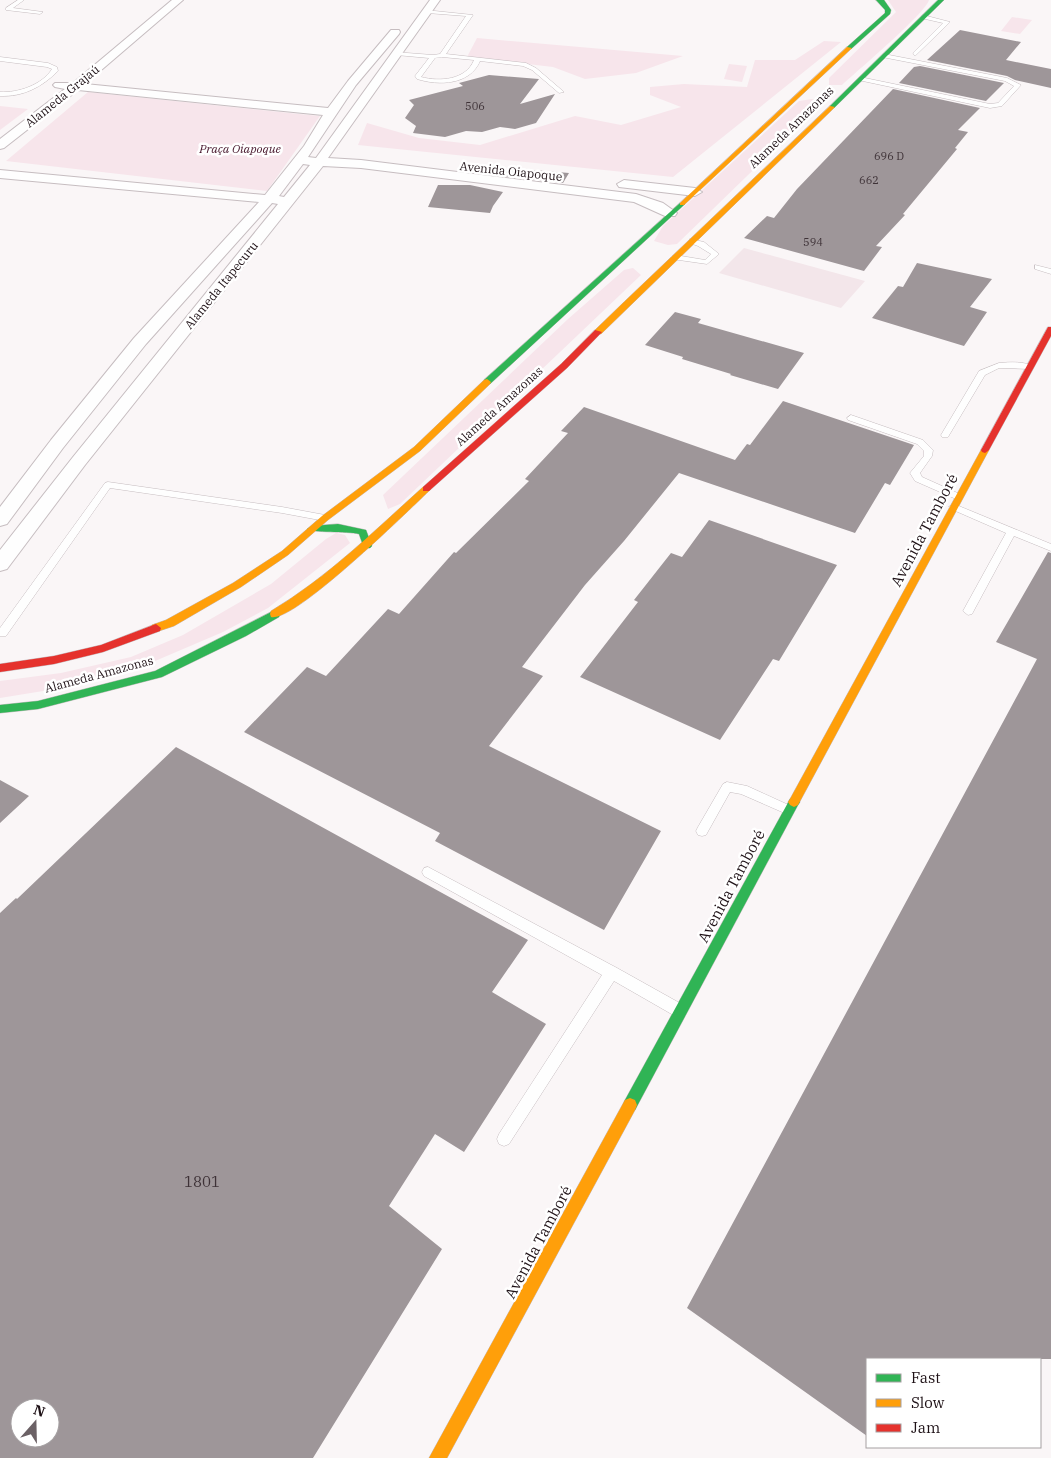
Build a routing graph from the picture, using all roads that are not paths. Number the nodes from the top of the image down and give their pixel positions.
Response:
1 (21, 0) edge
2 (881, 0) edge
3 (161, 1) dead end
4 (939, 1) edge
5 (176, 2) edge
6 (428, 4) edge
7 (40, 12) dead end
8 (923, 17) junction
9 (122, 32) dead end
10 (107, 46) junction
11 (123, 47) junction
12 (396, 54) junction
13 (915, 54) dead end
14 (442, 55) junction
15 (884, 56) junction
16 (433, 57) junction
17 (0, 59) edge
18 (477, 60) junction
19 (89, 75) junction
20 (815, 79) junction
21 (860, 79) junction
22 (39, 84) junction
23 (59, 85) junction
24 (76, 86) junction
25 (350, 86) junction
26 (371, 89) junction
27 (114, 90) junction
28 (801, 91) junction
29 (561, 92) dead end
30 (0, 94) edge
31 (828, 94) junction
32 (331, 112) junction
33 (0, 130) edge
34 (0, 145) edge
35 (323, 157) junction
36 (298, 161) junction
37 (0, 174) edge
38 (648, 186) junction
39 (695, 192) junction
40 (636, 198) junction
41 (269, 200) junction
42 (289, 201) junction
43 (670, 213) junction
44 (693, 241) junction
45 (675, 253) junction
46 (640, 259) dead end
47 (621, 260) junction
48 (1038, 267) dead end
49 (1051, 272) edge
50 (167, 312) junction
51 (195, 316) junction
52 (1051, 329) edge
53 (1030, 367) junction
54 (851, 418) dead end
55 (946, 435) dead end
56 (360, 492) junction
57 (957, 502) junction
58 (369, 504) dead end
59 (408, 506) junction
60 (381, 511) dead end
61 (325, 518) junction
62 (0, 520) edge
63 (312, 529) junction
64 (1012, 531) junction
65 (367, 546) junction
66 (1051, 548) edge
67 (0, 564) edge
68 (968, 611) dead end
69 (2, 633) dead end
70 (0, 668) edge
71 (0, 709) edge
72 (789, 810) junction
73 (702, 831) dead end
74 (428, 872) dead end
75 (612, 972) junction
76 (680, 1011) junction
77 (504, 1139) dead end
78 (438, 1458) edge

1 - 7 lane
2 - 20 main road, Alameda Amazonas
3 - 5 street
4 - 8 main road, Alameda Amazonas
5 - 11 street, Alameda Grajaú
6 - 12 street, Alameda Itapecuru
6 - 14 lane
6 - 25 street, Alameda Itapecuru
8 - 13 lane
8 - 15 main road, Alameda Amazonas
9 - 10 street, Alameda Grajaú
10 - 11 street, Alameda Grajaú
10 - 23 street, Alameda Grajaú
11 - 19 street, Alameda Grajaú
12 - 16 lane
12 - 26 street, Alameda Itapecuru
14 - 16 lane
14 - 18 lane
15 - 21 main road, Alameda Amazonas
15 - 21 lane
16 - 18 lane
17 - 22 lane
18 - 29 lane
19 - 24 street, Alameda Grajaú
19 - 27 street
20 - 28 main road, Alameda Amazonas
20 - 31 main road
21 - 31 main road, Alameda Amazonas
22 - 23 lane
22 - 30 lane
23 - 24 street
23 - 33 street, Alameda Grajaú
24 - 27 street
24 - 34 street, Alameda Grajaú
25 - 26 street
25 - 32 street, Alameda Itapecuru
26 - 35 street, Alameda Itapecuru
27 - 32 street
28 - 31 main road
28 - 39 main road, Alameda Amazonas
31 - 44 main road, Alameda Amazonas
32 - 36 street, Alameda Itapecuru
35 - 36 street
35 - 38 street, Avenida Oiapoque
35 - 40 street, Avenida Oiapoque
35 - 42 street, Alameda Itapecuru
36 - 41 street, Alameda Itapecuru
37 - 41 street
38 - 39 street, Avenida Oiapoque
38 - 40 street
39 - 43 main road, Alameda Amazonas
40 - 43 street, Avenida Oiapoque
41 - 42 street
41 - 50 street, Alameda Itapecuru
42 - 51 street, Alameda Itapecuru
43 - 47 main road, Alameda Amazonas
44 - 45 main road, Alameda Amazonas
44 - 45 lane
45 - 59 main road, Alameda Amazonas
46 - 47 main road
47 - 56 main road, Alameda Amazonas
48 - 49 lane
50 - 51 street
50 - 62 street, Alameda Itapecuru
51 - 67 street, Alameda Itapecuru
52 - 53 main road, Avenida Tamboré
53 - 55 lane
53 - 57 main road, Avenida Tamboré
54 - 57 lane
56 - 58 main road
56 - 61 main road, Alameda Amazonas
57 - 64 lane
57 - 72 main road, Avenida Tamboré
59 - 60 main road
59 - 65 main road, Alameda Amazonas
61 - 63 main road, Alameda Amazonas
61 - 69 lane
63 - 65 main road
63 - 70 main road, Alameda Amazonas
64 - 66 lane
64 - 68 lane
65 - 71 main road, Alameda Amazonas
72 - 73 lane
72 - 76 main road, Avenida Tamboré
74 - 75 lane
75 - 76 lane
75 - 77 lane
76 - 78 main road, Avenida Tamboré

